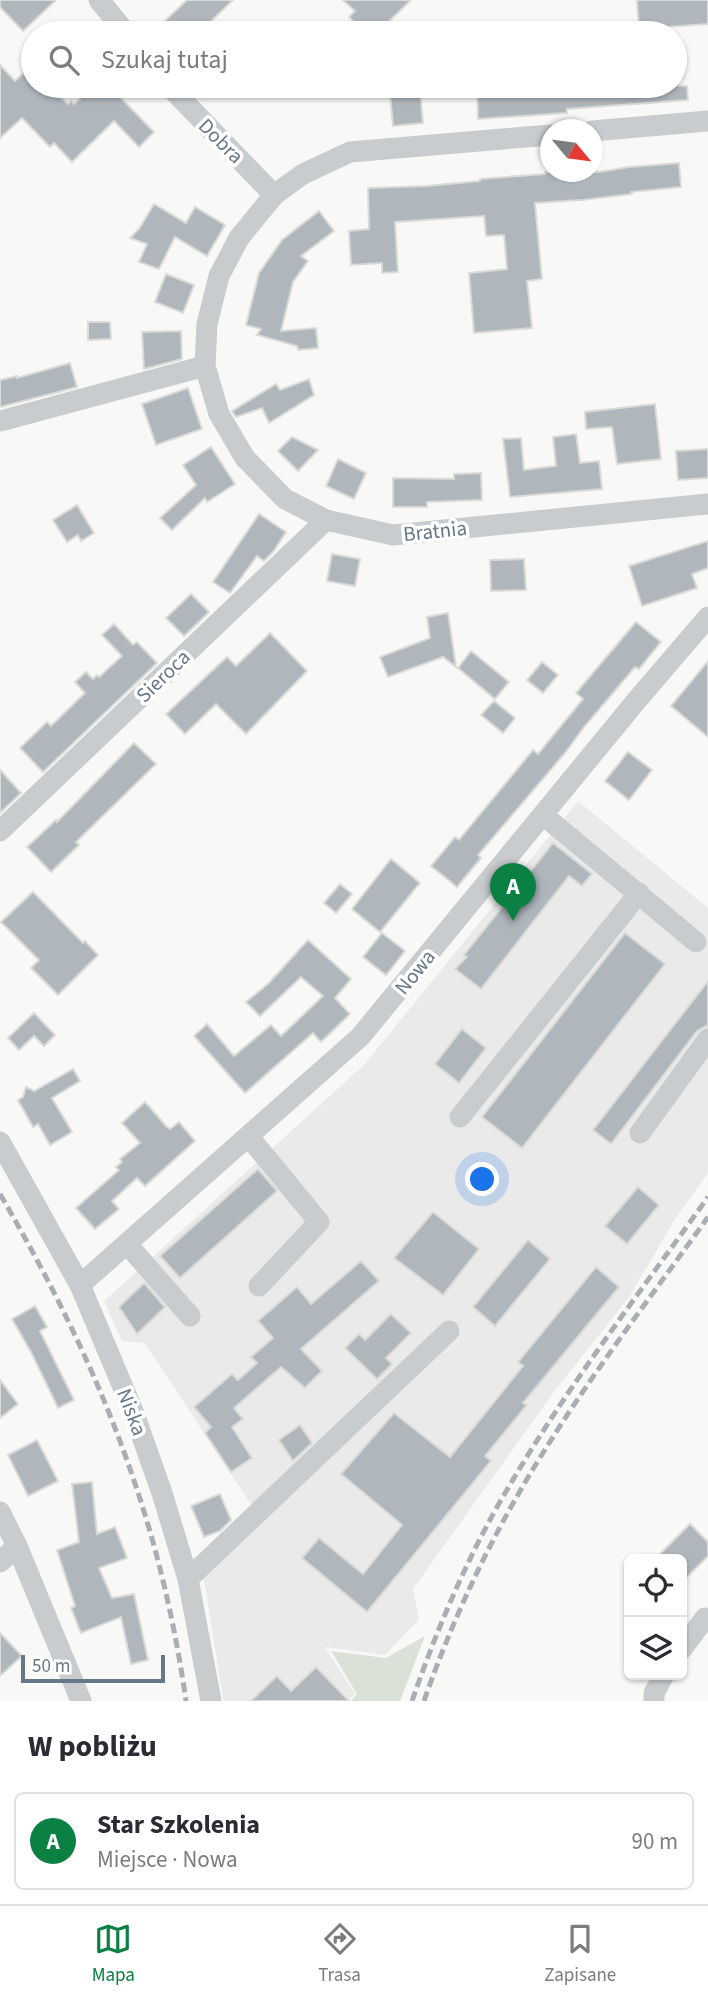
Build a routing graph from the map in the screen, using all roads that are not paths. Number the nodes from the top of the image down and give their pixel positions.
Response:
1 (99, 0) edge
2 (116, 21) edge
3 (181, 98) edge
4 (708, 121) edge
5 (603, 130) edge
6 (540, 136) edge
7 (274, 195) junction
8 (205, 366) junction
9 (0, 421) edge
10 (708, 504) edge
11 (326, 520) junction
12 (708, 617) edge
13 (543, 815) junction
14 (0, 831) edge
15 (639, 893) junction
16 (696, 942) dead end
17 (708, 1039) edge
18 (460, 1117) dead end
19 (640, 1133) dead end
20 (249, 1137) junction
21 (0, 1142) edge
22 (127, 1244) junction
23 (80, 1285) junction
24 (259, 1286) dead end
25 (190, 1316) dead end
26 (449, 1331) dead end
27 (0, 1512) edge
28 (17, 1546) junction
29 (0, 1562) edge
30 (188, 1578) junction
31 (705, 1618) dead end
32 (687, 1642) edge
33 (661, 1680) edge
34 (81, 1701) edge
35 (211, 1701) edge
36 (654, 1701) edge

1 - 2 street
3 - 7 street, Dobra
4 - 5 street
6 - 7 street, Bratnia
7 - 8 street, Bratnia
8 - 9 street
8 - 11 street, Bratnia
10 - 11 street, Bratnia
11 - 14 street, Sieroca
12 - 13 street, Nowa
13 - 15 street
13 - 20 street, Nowa
15 - 16 street
15 - 18 street
17 - 19 street
20 - 22 street, Nowa
20 - 24 street
21 - 23 street, Niska
22 - 23 street, Nowa
22 - 25 street
23 - 30 street, Niska
26 - 30 street
27 - 28 street
28 - 29 street
28 - 34 street
30 - 35 street, Niska
31 - 32 street
33 - 36 street

